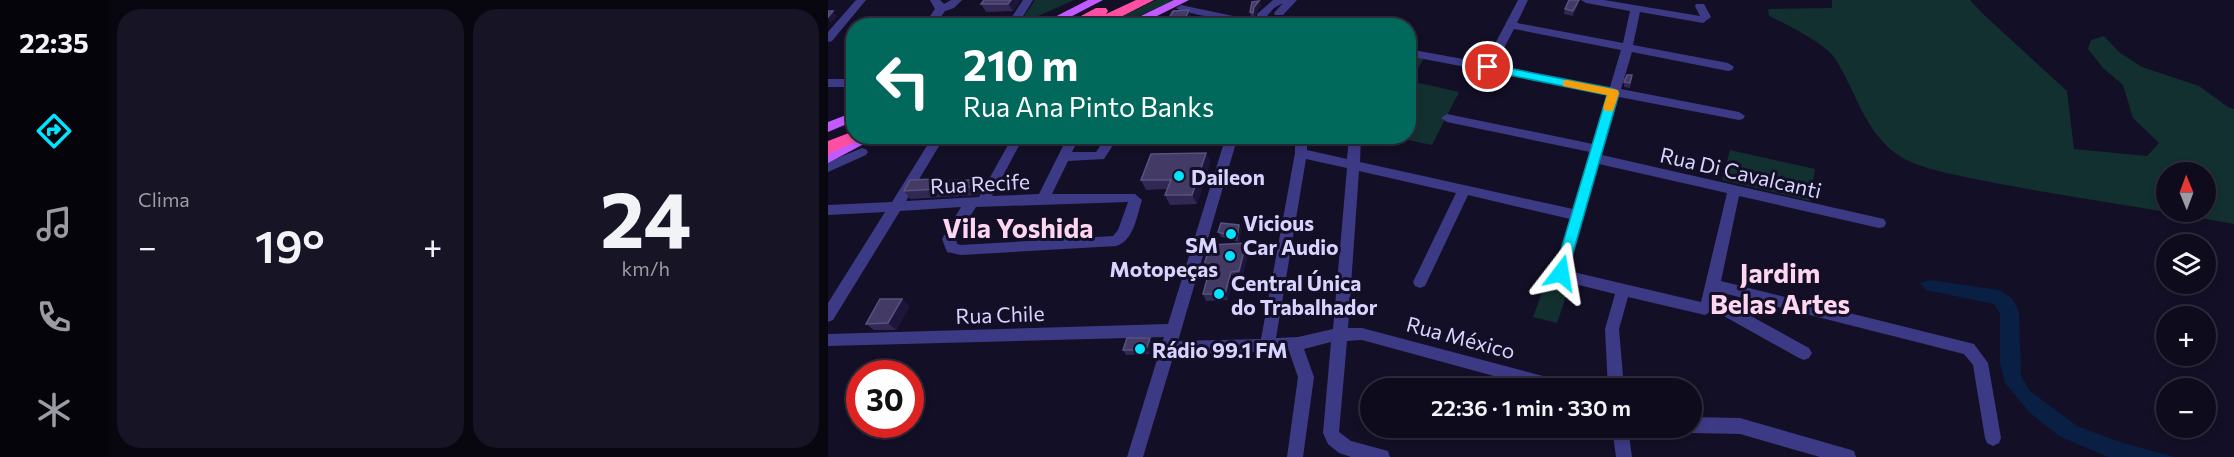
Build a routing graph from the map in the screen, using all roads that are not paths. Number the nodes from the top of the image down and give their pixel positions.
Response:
1 (861, 0) edge
2 (957, 0) edge
3 (1028, 0) edge
4 (1097, 0) edge
5 (1124, 0) edge
6 (1147, 0) edge
7 (1266, 0) edge
8 (1281, 0) edge
9 (1292, 0) edge
10 (1523, 0) edge
11 (1587, 0) edge
12 (1183, 3) edge
13 (939, 4) edge
14 (1700, 6) dead end
15 (1636, 9) junction
16 (1203, 13) junction
17 (932, 18) edge
18 (1016, 18) edge
19 (1060, 18) edge
20 (1086, 18) edge
21 (1108, 18) edge
22 (1143, 18) edge
23 (1201, 18) edge
24 (1239, 18) edge
25 (1261, 18) edge
26 (1262, 18) edge
27 (1279, 18) edge
28 (1281, 18) edge
29 (1511, 25) junction
30 (828, 39) edge
31 (1627, 49) junction
32 (1416, 54) edge
33 (1488, 67) junction
34 (1728, 67) dead end
35 (828, 83) edge
36 (846, 83) edge
37 (1614, 93) junction
38 (1739, 116) dead end
39 (1447, 118) dead end
40 (839, 132) edge
41 (857, 144) edge
42 (934, 144) edge
43 (1013, 144) edge
44 (1230, 144) edge
45 (1301, 144) edge
46 (1354, 144) edge
47 (828, 148) edge
48 (862, 152) dead end
49 (1301, 153) junction
50 (1595, 154) junction
51 (1064, 157) dead end
52 (828, 158) edge
53 (1353, 163) junction
54 (828, 167) edge
55 (1464, 189) junction
56 (1734, 190) junction
57 (1042, 200) junction
58 (976, 203) junction
59 (896, 207) junction
60 (828, 210) edge
61 (1577, 215) junction
62 (1879, 223) dead end
63 (1420, 282) dead end
64 (1714, 285) junction
65 (1623, 290) junction
66 (1705, 305) junction
67 (828, 316) edge
68 (1172, 330) junction
69 (1339, 335) junction
70 (828, 340) edge
71 (1294, 344) junction
72 (1267, 345) junction
73 (1167, 348) junction
74 (1804, 353) dead end
75 (1526, 378) edge
76 (1615, 378) edge
77 (1702, 425) edge
78 (1621, 438) edge
79 (1994, 438) dead end
80 (1135, 457) edge
81 (1295, 457) edge
82 (1382, 457) edge
83 (1624, 457) edge
84 (1848, 457) edge

1 - 30 street
2 - 13 street
3 - 18 street
4 - 19 main road
5 - 20 highway
6 - 21 highway
7 - 25 street
8 - 26 street
8 - 27 street
9 - 28 street
10 - 29 street
11 - 15 street
12 - 16 street
12 - 22 main road
13 - 17 street
14 - 15 street
15 - 31 street
16 - 23 street
16 - 24 street
29 - 31 street
29 - 33 street
31 - 34 street
31 - 37 street
32 - 33 street
33 - 37 street
35 - 36 street
37 - 38 street
37 - 50 street
39 - 50 street, Rua Di Cavalcanti
40 - 47 highway
41 - 52 main road
42 - 59 street
43 - 58 street
44 - 68 street
45 - 49 street
46 - 53 street
48 - 54 street
49 - 53 street
49 - 72 street
50 - 56 street, Rua Di Cavalcanti
50 - 61 street
51 - 57 street
53 - 55 street
53 - 69 street
55 - 61 street
55 - 63 street
56 - 62 street, Rua Di Cavalcanti
56 - 64 street
57 - 58 street, Rua Recife
57 - 58 street, Rua Recife
58 - 59 street, Rua Recife
59 - 60 street, Rua Recife
59 - 67 street
61 - 65 street
64 - 66 street
64 - 79 street
65 - 66 street
65 - 76 street
66 - 74 street
68 - 70 street, Rua Chile
68 - 73 street
69 - 71 street, Rua México
69 - 75 street, Rua México
69 - 82 street
71 - 72 street, Rua México
71 - 81 street
72 - 73 street, Rua México
73 - 80 street
77 - 84 street
78 - 83 street

